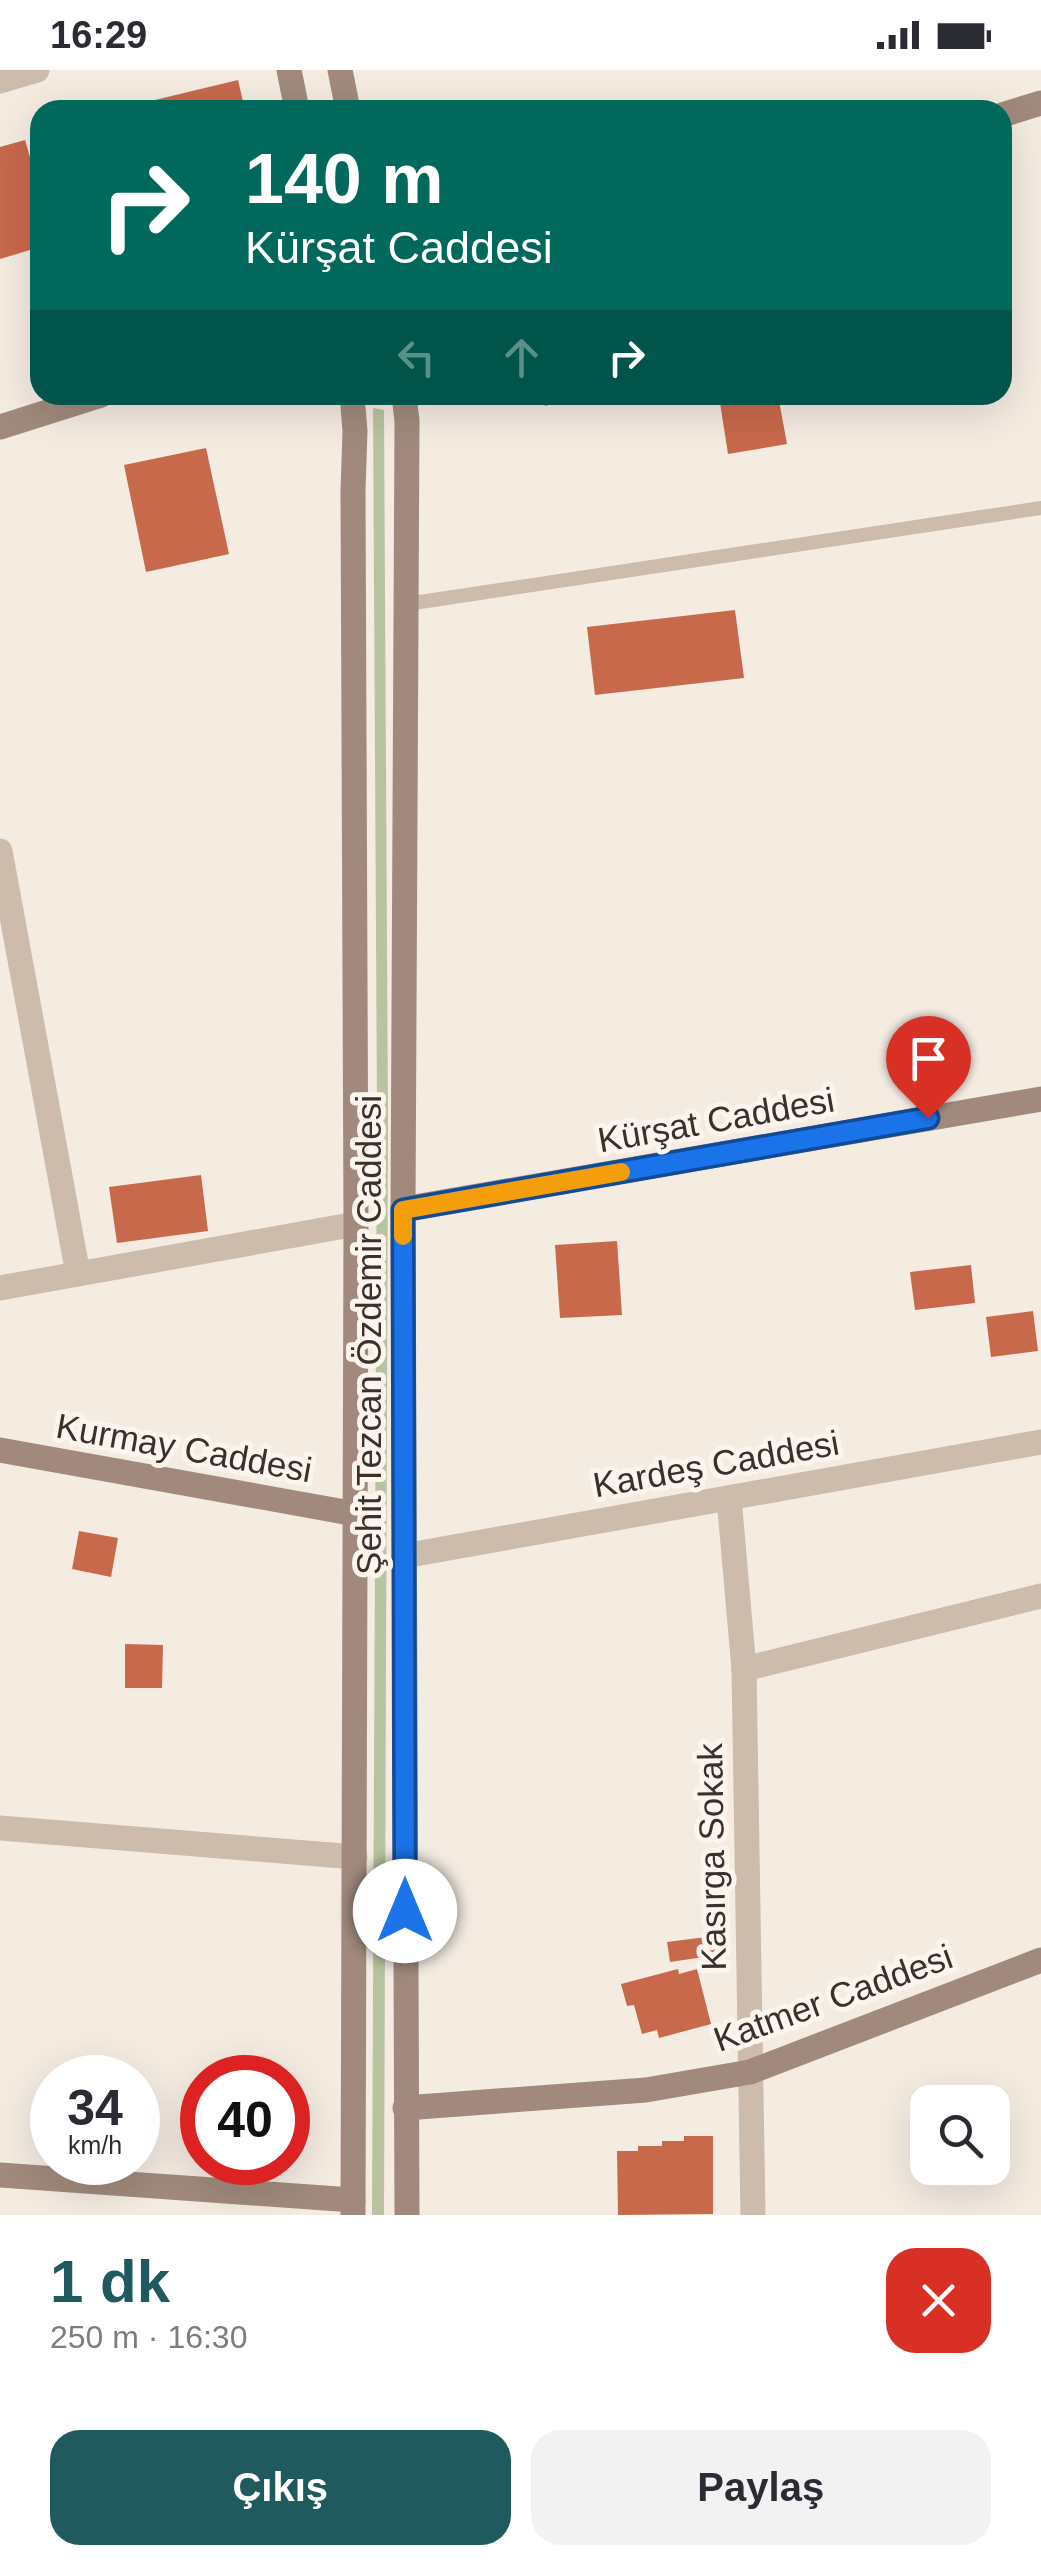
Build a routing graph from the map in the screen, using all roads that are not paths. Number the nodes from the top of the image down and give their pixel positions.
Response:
1 (37, 70) edge
2 (288, 70) edge
3 (340, 70) edge
4 (0, 81) edge
5 (294, 100) edge
6 (346, 100) edge
7 (1041, 103) edge
8 (1012, 112) edge
9 (69, 405) edge
10 (353, 405) edge
11 (405, 405) edge
12 (0, 426) edge
13 (1041, 508) edge
14 (406, 604) junction
15 (0, 850) edge
16 (1041, 1099) edge
17 (403, 1210) junction
18 (356, 1224) junction
19 (78, 1274) junction
20 (0, 1288) edge
21 (1041, 1442) edge
22 (0, 1450) edge
23 (729, 1498) junction
24 (356, 1514) junction
25 (404, 1556) junction
26 (1041, 1596) edge
27 (744, 1669) junction
28 (0, 1828) edge
29 (354, 1857) junction
30 (1041, 1960) edge
31 (750, 2072) junction
32 (405, 2108) junction
33 (0, 2175) edge
34 (354, 2208) edge
35 (407, 2215) edge
36 (753, 2215) edge

1 - 4 street
2 - 5 street
3 - 6 street
7 - 8 street
9 - 12 street
10 - 18 street, Şehit Tezcan Özdemir Caddesi
11 - 14 street, Şehit Tezcan Özdemir Caddesi
13 - 14 lane
14 - 17 street, Şehit Tezcan Özdemir Caddesi
15 - 19 street
16 - 17 street, Kürşat Caddesi
17 - 25 street, Şehit Tezcan Özdemir Caddesi
18 - 19 street
18 - 24 street, Şehit Tezcan Özdemir Caddesi
19 - 20 street
21 - 23 street, Kardeş Caddesi
22 - 24 street, Kurmay Caddesi
23 - 25 street, Kardeş Caddesi
23 - 27 street, Kasırga Sokak
24 - 29 street, Şehit Tezcan Özdemir Caddesi
25 - 32 street, Şehit Tezcan Özdemir Caddesi
26 - 27 street
27 - 31 street, Kasırga Sokak
28 - 29 street
29 - 34 street, Şehit Tezcan Özdemir Caddesi
30 - 31 street, Katmer Caddesi
31 - 32 street, Katmer Caddesi
31 - 36 street, Kasırga Sokak
32 - 35 street, Şehit Tezcan Özdemir Caddesi
33 - 34 street

